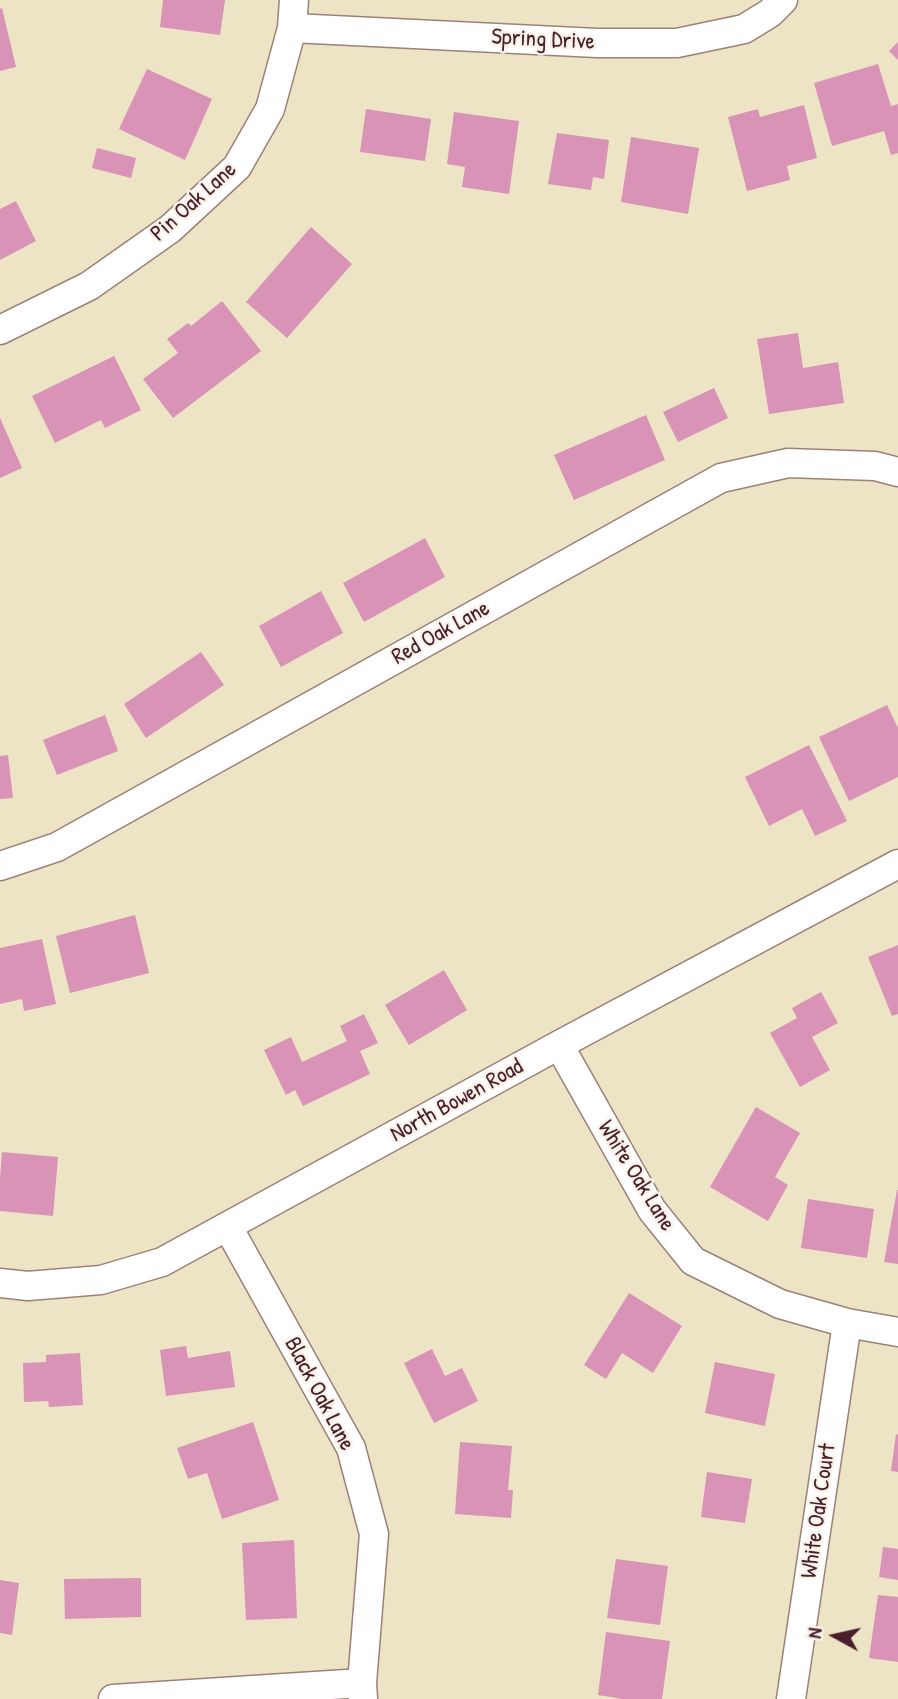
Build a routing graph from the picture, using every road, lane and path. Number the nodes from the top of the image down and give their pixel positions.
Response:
1 (294, 0) edge
2 (783, 0) edge
3 (292, 28) junction
4 (0, 330) edge
5 (898, 472) edge
6 (898, 864) edge
7 (0, 866) edge
8 (559, 1045) junction
9 (229, 1227) junction
10 (0, 1283) edge
11 (847, 1323) junction
12 (898, 1332) edge
13 (362, 1691) edge
14 (113, 1699) edge
15 (791, 1699) edge

1 - 3 street, Pin Oak Lane
2 - 3 street, Spring Drive
3 - 4 street, Pin Oak Lane
5 - 7 street, Red Oak Lane
6 - 8 street, North Bowen Road
8 - 9 street, North Bowen Road
8 - 11 street, White Oak Lane
9 - 10 street, North Bowen Road
9 - 13 street, Black Oak Lane
11 - 12 street, White Oak Lane
11 - 15 street, White Oak Court
13 - 14 street

